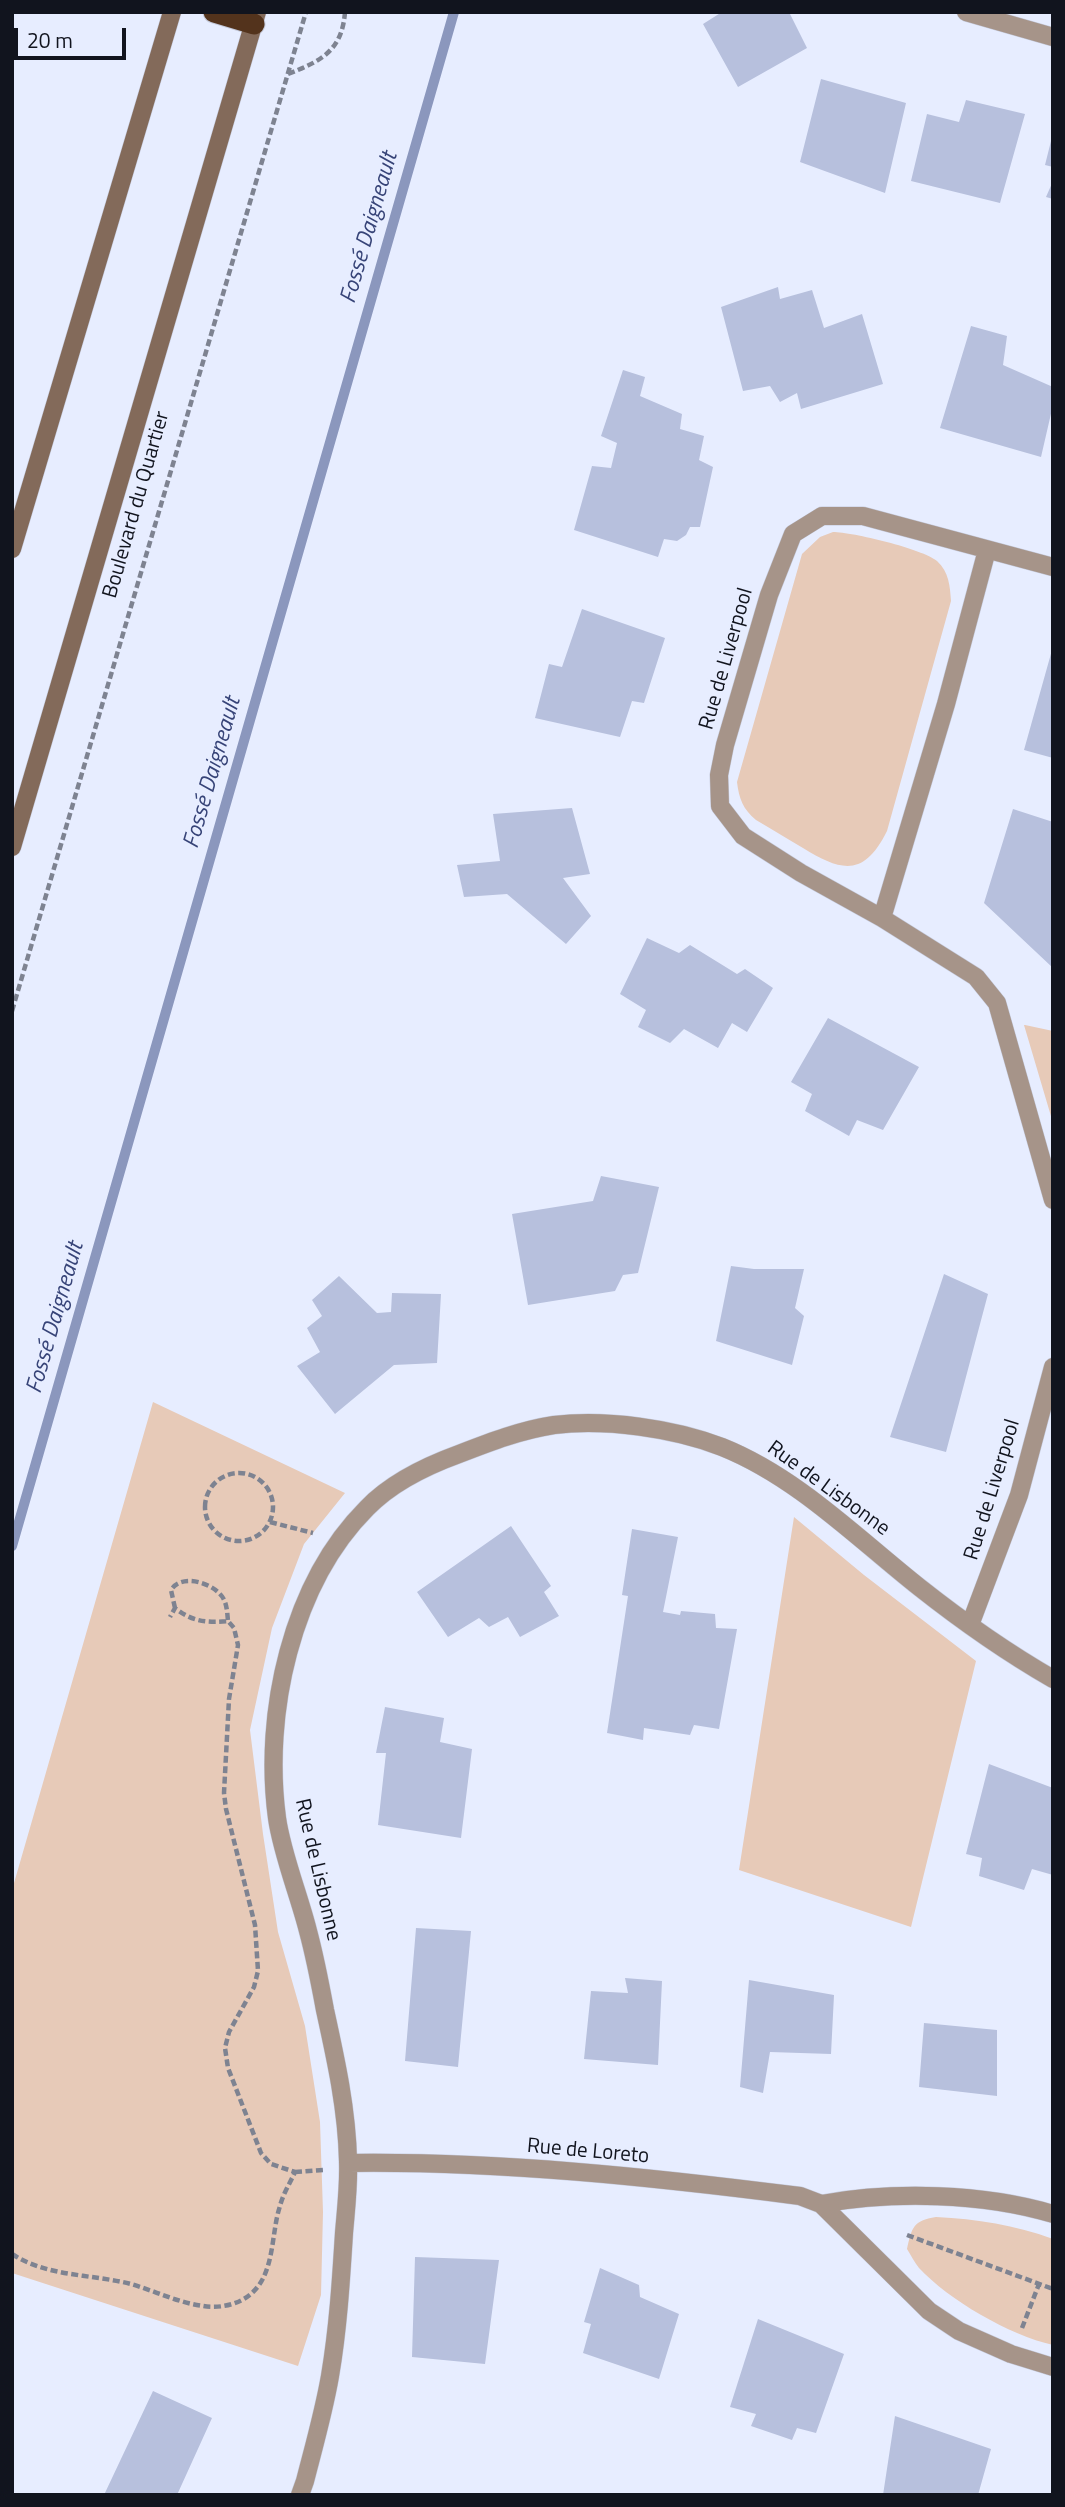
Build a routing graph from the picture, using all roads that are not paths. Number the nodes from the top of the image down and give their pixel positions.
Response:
1 (172, 12) edge
2 (214, 12) edge
3 (966, 12) edge
4 (256, 18) edge
5 (1053, 37) edge
6 (12, 549) edge
7 (987, 550) junction
8 (1053, 567) edge
9 (12, 846) edge
10 (882, 918) junction
11 (1053, 1200) edge
12 (1053, 1367) edge
13 (970, 1625) junction
14 (1053, 1679) edge
15 (348, 2163) junction
16 (821, 2204) junction
17 (1053, 2214) edge
18 (1053, 2367) edge
19 (300, 2495) edge

1 - 6 main road
2 - 4 highway
3 - 5 street
4 - 9 main road, Boulevard du Quartier
7 - 8 street, Rue de Liverpool
7 - 10 street
7 - 10 street, Rue de Liverpool
10 - 11 street, Rue de Liverpool
12 - 13 street, Rue de Liverpool
13 - 14 street, Rue de Lisbonne
13 - 15 street, Rue de Lisbonne
15 - 16 street, Rue de Loreto
15 - 19 street, Rue de Lisbonne
16 - 17 street, Rue de Loreto
16 - 18 street, Rue de Loreto

